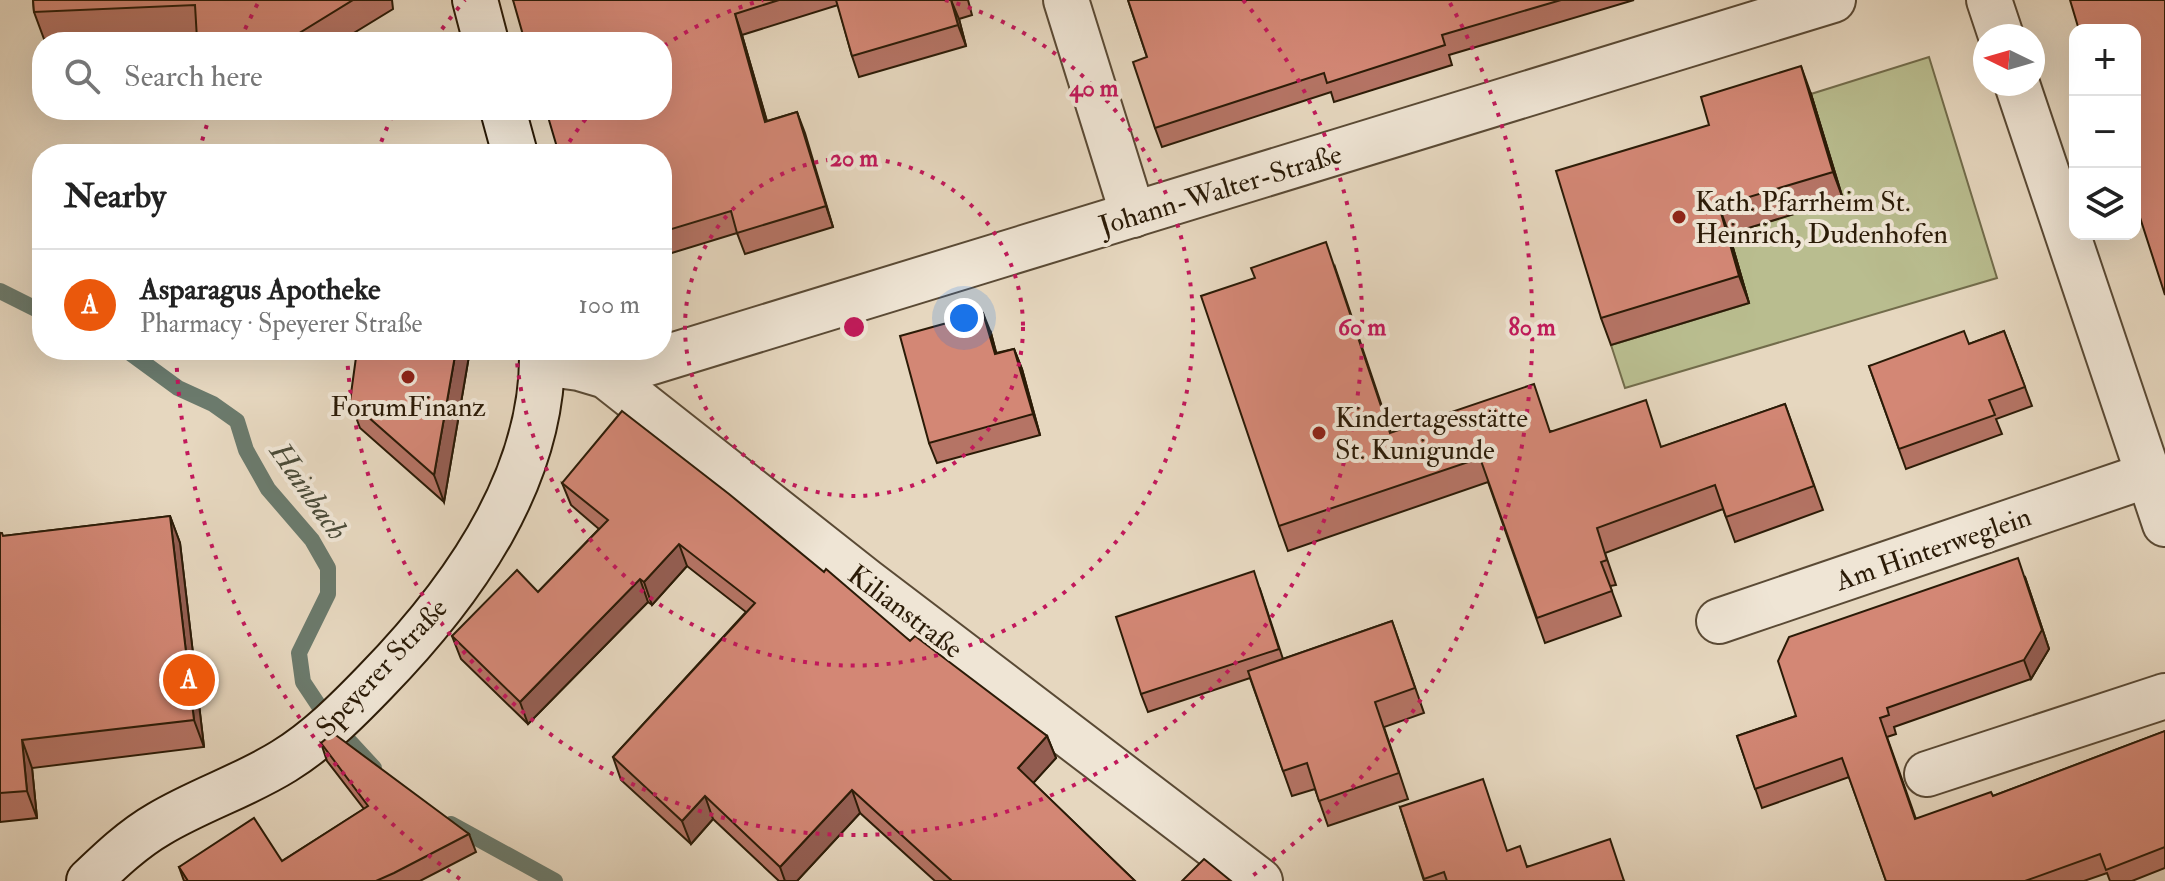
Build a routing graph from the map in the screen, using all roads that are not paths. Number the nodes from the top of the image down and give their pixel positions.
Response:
1 (475, 0) edge
2 (1066, 0) edge
3 (1833, 0) edge
4 (1989, 0) edge
5 (1997, 24) edge
6 (483, 32) edge
7 (2021, 96) edge
8 (506, 120) edge
9 (512, 144) edge
10 (1133, 215) junction
11 (672, 356) edge
12 (542, 360) edge
13 (552, 360) edge
14 (658, 360) edge
15 (606, 376) junction
16 (2148, 475) junction
17 (2165, 524) edge
18 (1719, 621) dead end
19 (2165, 696) edge
20 (1927, 774) dead end
21 (89, 881) edge
22 (1260, 881) edge

1 - 6 street
2 - 10 street
3 - 10 street, Johann-Walter-Straße
4 - 5 street
7 - 16 street
8 - 9 street
10 - 11 street, Johann-Walter-Straße
12 - 21 street, Speyerer Straße
13 - 15 street, Kilianstraße
14 - 15 street, Johann-Walter-Straße
15 - 22 street, Kilianstraße
16 - 17 street
16 - 18 street, Am Hinterweglein
19 - 20 street

